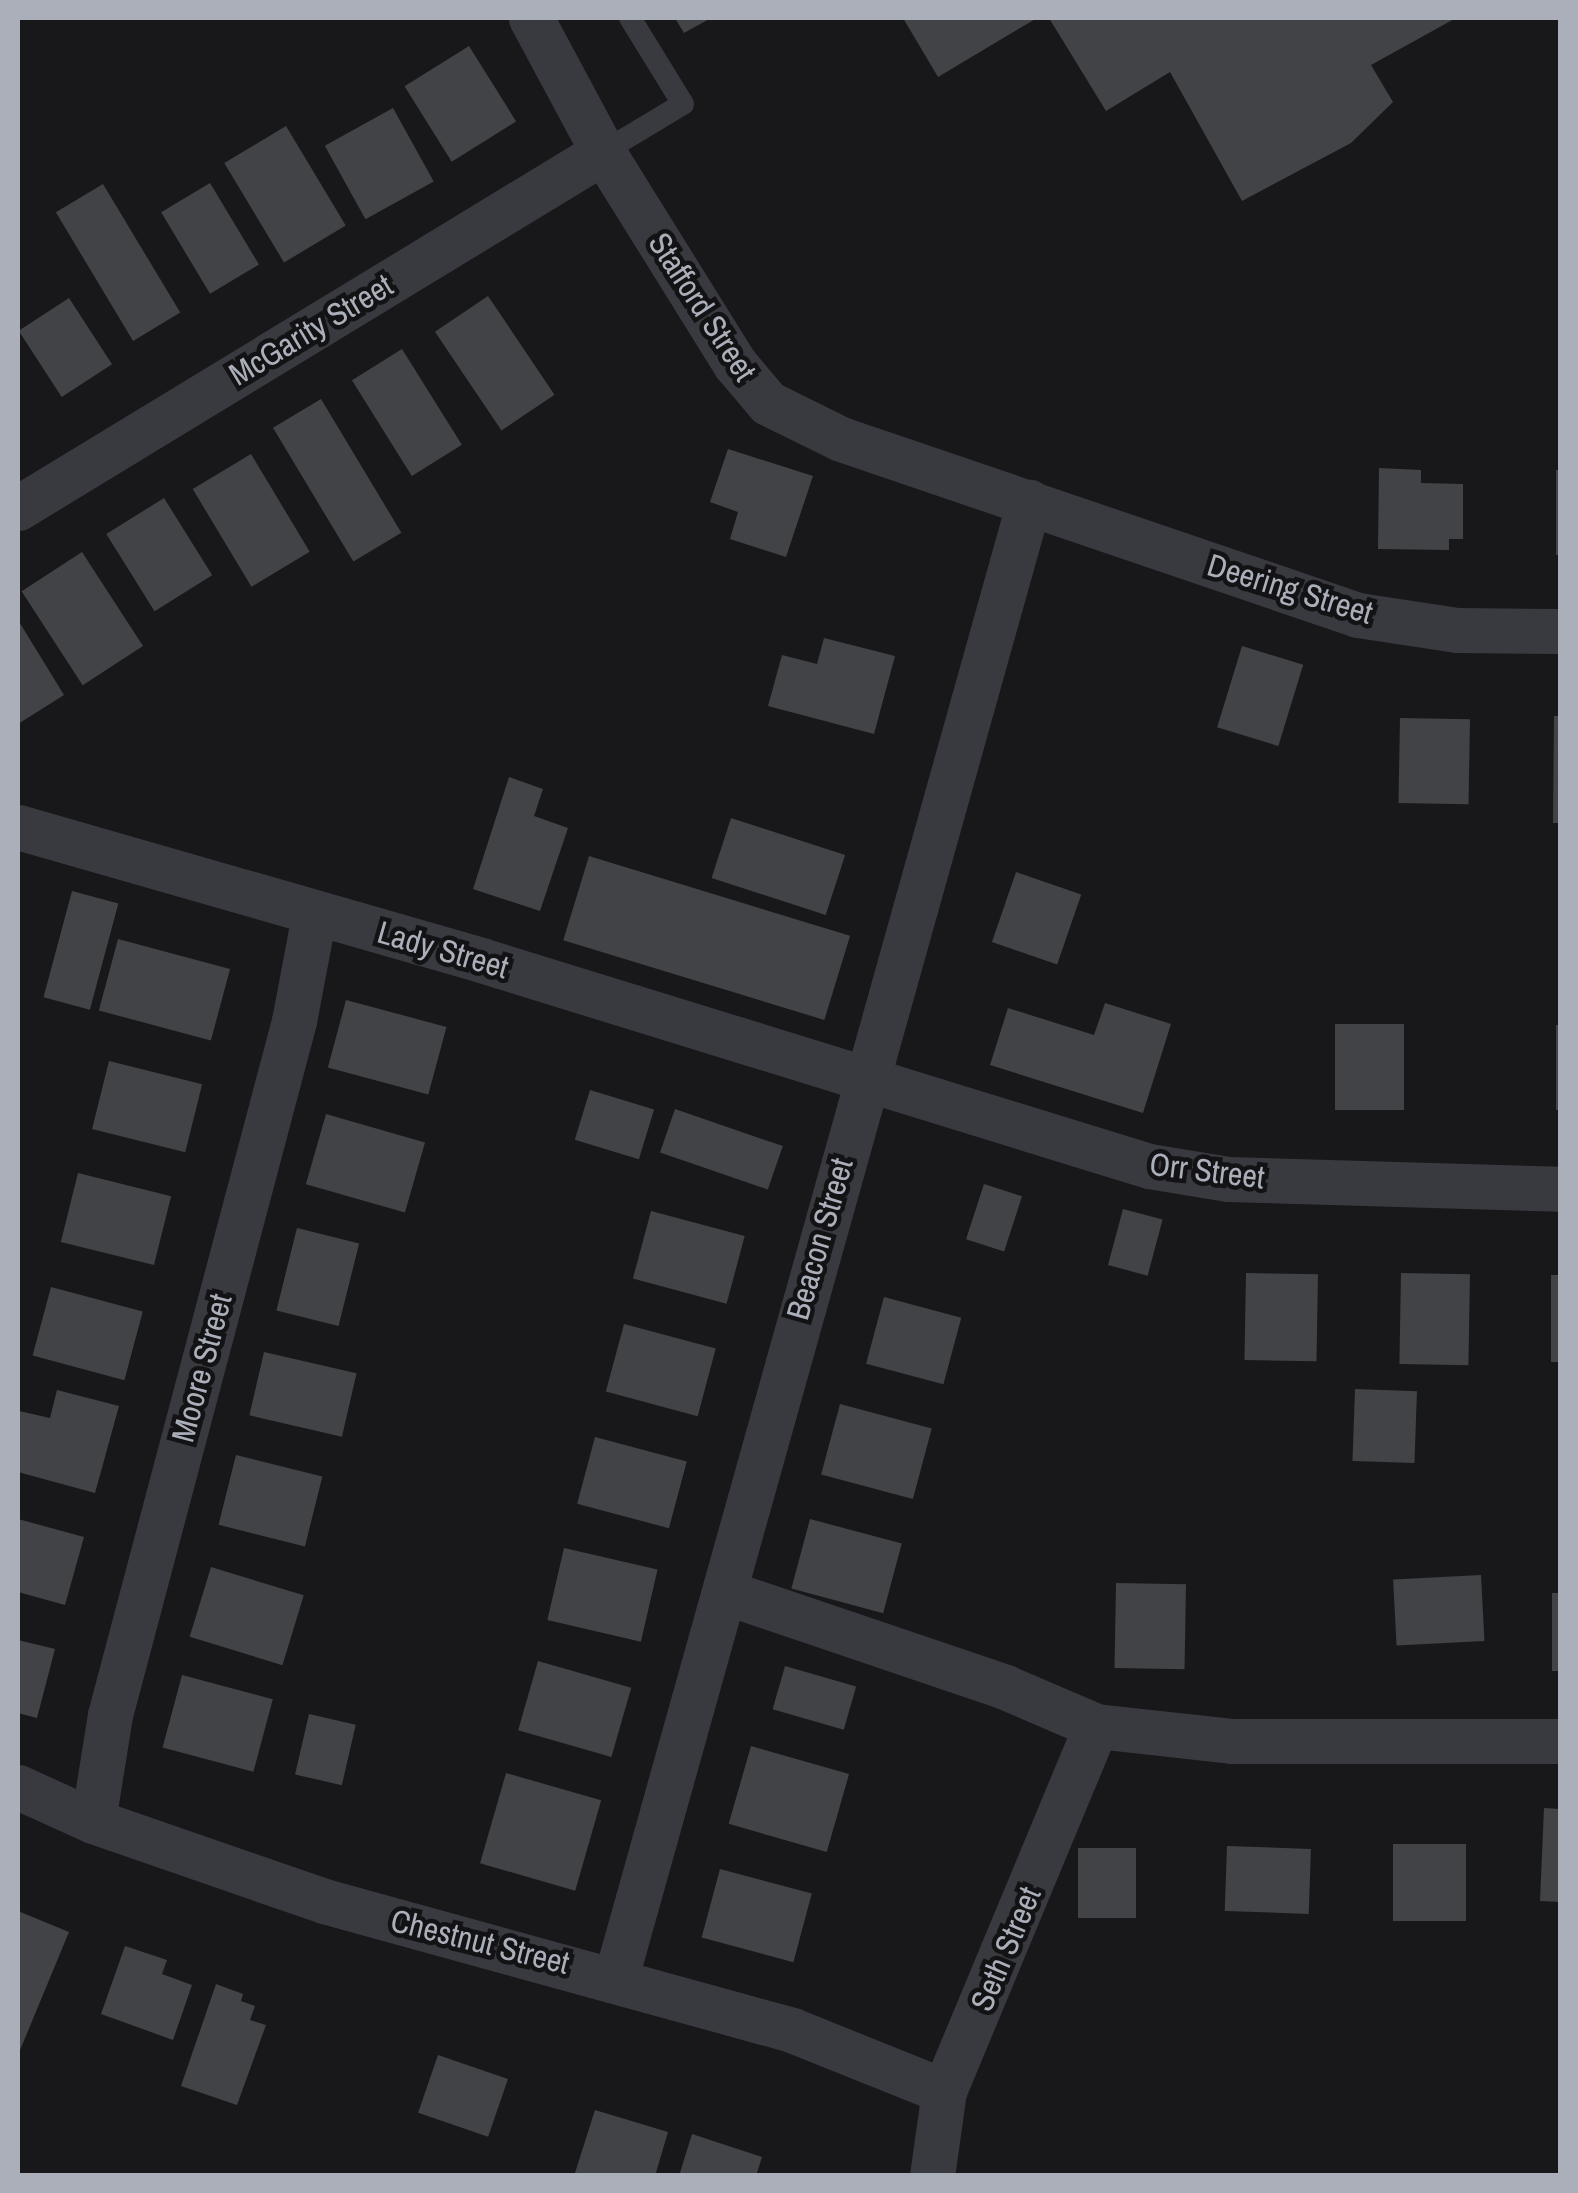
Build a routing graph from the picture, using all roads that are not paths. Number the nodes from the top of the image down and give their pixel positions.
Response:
1 (531, 18) edge
2 (630, 18) edge
3 (604, 152) junction
4 (1028, 502) junction
5 (18, 508) edge
6 (1560, 630) edge
7 (18, 827) edge
8 (314, 915) junction
9 (866, 1078) junction
10 (1560, 1189) edge
11 (725, 1592) junction
12 (1096, 1726) junction
13 (1560, 1741) edge
14 (18, 1787) edge
15 (93, 1822) junction
16 (616, 1976) junction
17 (944, 2091) junction
18 (932, 2176) edge

1 - 3 street, Stafford Street
2 - 3 lane
3 - 4 street, Stafford Street
3 - 5 street, McGarity Street
4 - 6 street, Deering Street
4 - 9 street, Beacon Street
7 - 8 street, Lady Street
8 - 9 street, Lady Street
8 - 15 street, Moore Street
9 - 10 street, Orr Street
9 - 11 street, Beacon Street
11 - 12 street
11 - 16 street, Beacon Street
12 - 13 street
12 - 17 street, Seth Street
14 - 15 street, Chestnut Street
15 - 16 street, Chestnut Street
16 - 17 street, Chestnut Street
17 - 18 street, Seth Street

